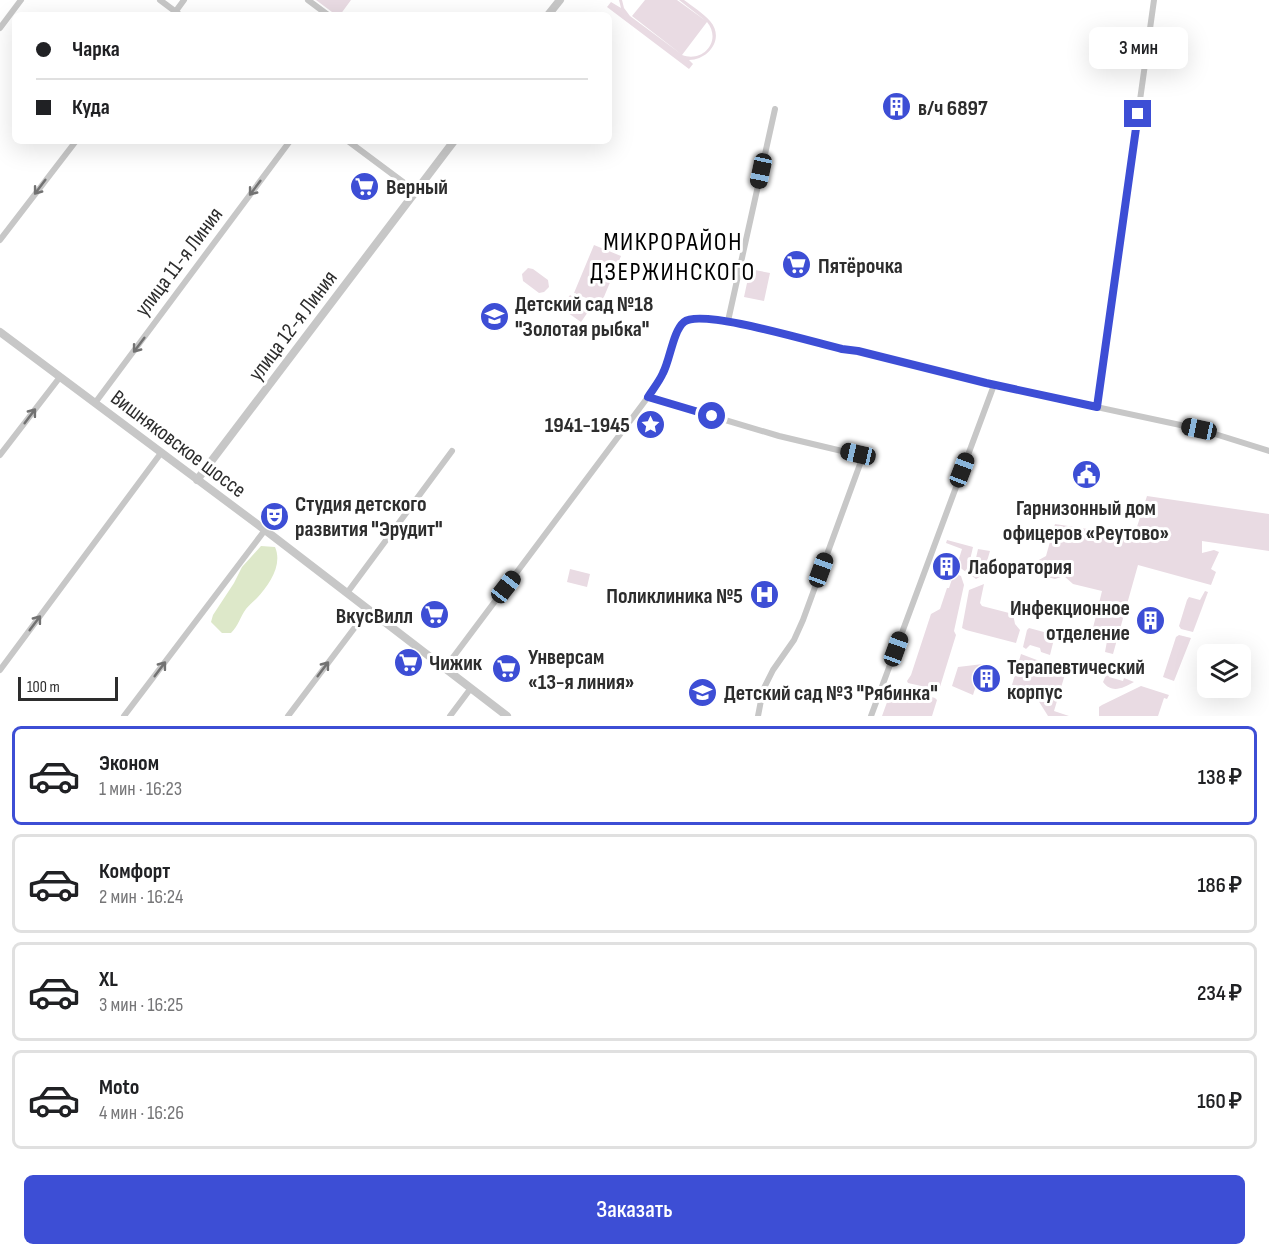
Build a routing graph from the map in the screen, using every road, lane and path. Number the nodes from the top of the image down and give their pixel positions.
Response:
1 (21, 0) edge
2 (160, 0) edge
3 (308, 0) edge
4 (560, 0) edge
5 (1154, 0) edge
6 (174, 12) edge
7 (324, 12) edge
8 (550, 12) edge
9 (0, 28) edge
10 (775, 109) dead end
11 (74, 144) edge
12 (288, 144) edge
13 (352, 144) edge
14 (452, 144) edge
15 (415, 192) junction
16 (0, 240) edge
17 (728, 321) junction
18 (0, 333) edge
19 (60, 377) junction
20 (994, 385) junction
21 (648, 397) junction
22 (95, 403) junction
23 (1097, 407) junction
24 (1269, 451) edge
25 (452, 452) dead end
26 (161, 453) junction
27 (0, 455) edge
28 (197, 480) junction
29 (266, 530) junction
30 (347, 593) junction
31 (368, 610) junction
32 (444, 668) junction
33 (0, 670) edge
34 (471, 688) junction
35 (124, 716) edge
36 (288, 716) edge
37 (450, 716) edge
38 (507, 716) edge
39 (758, 716) edge
40 (871, 716) edge

1 - 9 street
2 - 6 street
3 - 7 street
4 - 8 street
5 - 23 street
10 - 17 street
11 -> 16 street
12 -> 22 street, улица 11-я Линия
13 - 15 street
14 - 15 street, улица 12-я Линия
15 - 28 street, улица 12-я Линия
17 - 20 street
17 - 21 street
18 - 19 street, Вишняковское шоссе
19 - 22 street, Вишняковское шоссе
27 -> 19 street
20 - 23 street
20 - 40 street
21 - 32 street
21 - 39 street
22 - 26 street, Вишняковское шоссе
23 - 24 street
25 - 30 street
26 - 28 street, Вишняковское шоссе
33 -> 26 street
28 - 29 street, Вишняковское шоссе
29 - 30 street, Вишняковское шоссе
35 -> 29 street
30 - 31 street, Вишняковское шоссе
31 - 32 street, Вишняковское шоссе
36 -> 31 street
32 - 34 street, Вишняковское шоссе
34 - 37 street
34 - 38 street, Вишняковское шоссе

